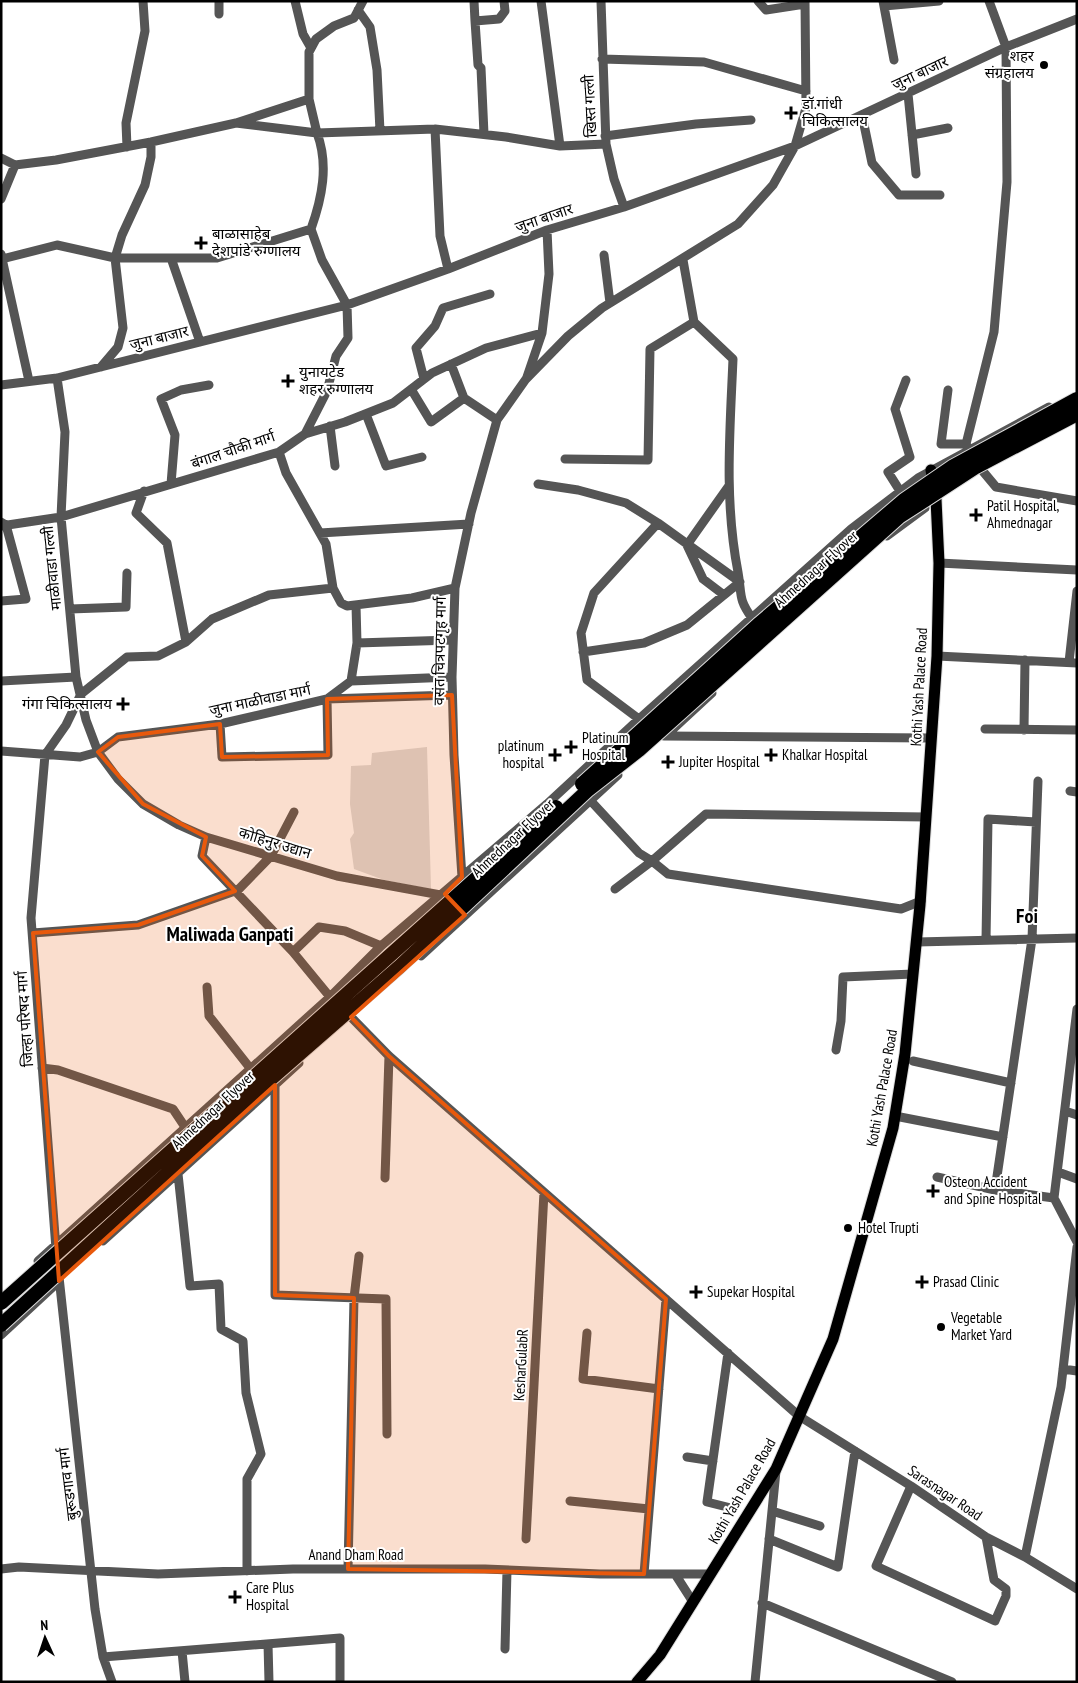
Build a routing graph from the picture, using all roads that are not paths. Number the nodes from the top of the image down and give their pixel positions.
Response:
1 (143, 1) edge
2 (219, 1) edge
3 (363, 1) edge
4 (474, 1) edge
5 (504, 1) edge
6 (541, 1) edge
7 (601, 1) edge
8 (758, 1) edge
9 (939, 1) edge
10 (989, 1) edge
11 (298, 2) edge
12 (805, 3) edge
13 (884, 4) edge
14 (358, 10) junction
15 (219, 14) dead end
16 (1077, 18) edge
17 (475, 21) junction
18 (1006, 47) junction
19 (311, 48) junction
20 (602, 59) junction
21 (894, 60) dead end
22 (806, 91) junction
23 (908, 94) junction
24 (309, 99) junction
25 (862, 115) junction
26 (751, 120) dead end
27 (236, 123) junction
28 (948, 128) dead end
29 (435, 129) junction
30 (380, 131) junction
31 (317, 133) junction
32 (484, 134) junction
33 (912, 135) junction
34 (606, 140) junction
35 (151, 142) junction
36 (560, 146) junction
37 (795, 146) junction
38 (127, 147) junction
39 (1, 158) edge
40 (15, 164) junction
41 (916, 174) dead end
42 (940, 195) dead end
43 (1, 198) edge
44 (624, 208) junction
45 (312, 229) junction
46 (547, 230) junction
47 (604, 254) dead end
48 (2, 256) edge
49 (115, 258) junction
50 (171, 258) junction
51 (683, 260) junction
52 (448, 269) junction
53 (490, 294) dead end
54 (610, 303) junction
55 (347, 305) junction
56 (694, 322) junction
57 (542, 333) junction
58 (200, 342) junction
59 (451, 364) junction
60 (101, 367) junction
61 (57, 378) junction
62 (424, 379) junction
63 (526, 379) junction
64 (906, 380) dead end
65 (29, 381) junction
66 (1, 385) edge
67 (209, 385) dead end
68 (411, 389) junction
69 (948, 390) dead end
70 (1077, 392) edge
71 (464, 398) junction
72 (1077, 399) edge
73 (366, 414) junction
74 (1077, 414) edge
75 (497, 420) junction
76 (1077, 421) edge
77 (330, 426) junction
78 (305, 434) junction
79 (941, 444) junction
80 (967, 446) junction
81 (279, 452) junction
82 (422, 457) dead end
83 (565, 459) dead end
84 (943, 462) junction
85 (335, 466) dead end
86 (981, 469) junction
87 (931, 470) junction
88 (171, 484) junction
89 (538, 484) dead end
90 (728, 488) junction
91 (144, 491) junction
92 (900, 491) junction
93 (947, 492) junction
94 (936, 500) junction
95 (1077, 500) edge
96 (61, 517) junction
97 (658, 522) junction
98 (3, 524) edge
99 (469, 524) junction
100 (320, 533) junction
101 (687, 545) junction
102 (939, 563) junction
103 (1077, 570) edge
104 (127, 573) dead end
105 (740, 582) junction
106 (333, 588) junction
107 (455, 588) junction
108 (1077, 591) edge
109 (724, 595) junction
110 (1, 601) edge
111 (356, 605) junction
112 (70, 609) junction
113 (752, 618) junction
114 (452, 640) junction
115 (186, 642) junction
116 (357, 643) junction
117 (583, 652) junction
118 (937, 656) junction
119 (1025, 660) junction
120 (1073, 662) edge
121 (76, 677) junction
122 (452, 677) junction
123 (1, 681) edge
124 (350, 681) junction
125 (80, 694) junction
126 (452, 695) junction
127 (327, 699) junction
128 (639, 719) junction
129 (220, 724) junction
130 (985, 730) dead end
131 (1024, 730) junction
132 (1077, 730) edge
133 (664, 736) junction
134 (931, 738) junction
135 (1, 751) edge
136 (98, 752) junction
137 (45, 755) junction
138 (1038, 781) dead end
139 (589, 799) junction
140 (294, 812) dead end
141 (926, 817) junction
142 (1036, 822) junction
143 (206, 836) junction
144 (271, 856) junction
145 (652, 862) junction
146 (462, 877) junction
147 (615, 889) dead end
148 (236, 892) junction
149 (445, 894) junction
150 (481, 900) junction
151 (920, 901) junction
152 (465, 915) junction
153 (33, 933) junction
154 (1077, 938) edge
155 (1032, 939) junction
156 (986, 940) junction
157 (917, 942) junction
158 (382, 946) junction
159 (293, 952) junction
160 (913, 974) junction
161 (207, 987) dead end
162 (330, 997) junction
163 (1077, 1009) edge
164 (351, 1017) junction
165 (1075, 1041) edge
166 (836, 1050) dead end
167 (389, 1056) junction
168 (913, 1061) dead end
169 (1073, 1066) edge
170 (42, 1068) junction
171 (250, 1068) junction
172 (1010, 1083) junction
173 (275, 1085) junction
174 (1065, 1111) junction
175 (1077, 1115) edge
176 (895, 1116) junction
177 (184, 1127) junction
178 (1003, 1137) junction
179 (1058, 1172) junction
180 (178, 1174) junction
181 (937, 1177) dead end
182 (385, 1178) dead end
183 (1077, 1179) edge
184 (995, 1190) junction
185 (544, 1192) junction
186 (1054, 1198) junction
187 (1077, 1242) edge
188 (55, 1245) junction
189 (1077, 1247) edge
190 (359, 1256) dead end
191 (59, 1281) junction
192 (1, 1295) edge
193 (354, 1298) junction
194 (666, 1299) junction
195 (1, 1303) edge
196 (1, 1325) edge
197 (588, 1333) dead end
198 (1, 1335) edge
199 (728, 1353) junction
200 (1064, 1369) junction
201 (1077, 1371) edge
202 (659, 1390) junction
203 (799, 1416) junction
204 (387, 1434) dead end
205 (855, 1451) junction
206 (687, 1457) dead end
207 (713, 1461) junction
208 (776, 1469) junction
209 (911, 1486) junction
210 (570, 1501) dead end
211 (731, 1508) dead end
212 (649, 1509) junction
213 (772, 1511) junction
214 (820, 1526) dead end
215 (986, 1537) junction
216 (526, 1539) dead end
217 (769, 1539) junction
218 (1025, 1557) junction
219 (1, 1569) edge
220 (348, 1569) junction
221 (507, 1570) junction
222 (92, 1571) junction
223 (247, 1571) junction
224 (644, 1574) junction
225 (675, 1574) junction
226 (710, 1574) junction
227 (1077, 1590) edge
228 (693, 1602) junction
229 (762, 1603) junction
230 (268, 1644) junction
231 (505, 1649) dead end
232 (182, 1651) junction
233 (102, 1657) junction
234 (112, 1682) edge
235 (185, 1682) edge
236 (269, 1682) edge
237 (340, 1682) edge
238 (636, 1682) edge
239 (755, 1682) edge
240 (952, 1682) edge

1 - 38 street
2 - 15 street
3 - 14 street
4 - 17 street
5 - 17 street
6 - 36 street
7 - 20 street, खिस्त गल्ली
8 - 12 street
9 - 13 street
10 - 18 street
11 - 19 street
12 - 22 street
13 - 21 street
14 - 19 street
14 - 30 street
16 - 18 street, जुना बाजार
17 - 32 street
18 - 23 street, जुना बाजार
18 - 80 street
19 - 24 street
20 - 22 street
20 - 34 street, खिस्त गल्ली
22 - 37 street
23 - 25 street, जुना बाजार
23 - 33 street
24 - 27 street
24 - 31 street
25 - 37 street, जुना बाजार
25 - 42 street
26 - 34 street
27 - 31 street
27 - 35 street
28 - 33 street
29 - 30 street
29 - 32 street
29 - 52 street
30 - 31 street
31 - 45 street
32 - 36 street
33 - 41 street
34 - 36 street
34 - 44 street, खिस्त गल्ली
35 - 38 street
35 - 49 street
37 - 44 street, जुना बाजार
37 - 51 street
38 - 40 street
39 - 40 street
40 - 43 street
44 - 46 street, जुना बाजार
45 - 50 street
45 - 55 street
46 - 52 street, जुना बाजार
46 - 57 street
47 - 54 street
48 - 49 street
48 - 65 street
49 - 50 street
49 - 60 street
50 - 58 street
51 - 54 street
51 - 56 street
52 - 55 street, जुना बाजार
53 - 62 street
54 - 63 street
55 - 58 street, जुना बाजार
55 - 78 street
56 - 83 street
56 - 90 street
57 - 59 street, बंगाल चौकी मार्ग
57 - 63 street
58 - 60 street, जुना बाजार
59 - 62 street, बंगाल चौकी मार्ग
59 - 71 street
60 - 61 street, जुना बाजार
61 - 65 street, जुना बाजार
61 - 96 street, माळीवाडा गल्ली
62 - 68 street, बंगाल चौकी मार्ग
63 - 75 street, वसंत चित्रपटगृह मार्ग
64 - 92 street
65 - 66 street, जुना बाजार
67 - 88 street
68 - 71 street
68 - 73 street, बंगाल चौकी मार्ग
69 - 79 street
70 - 80 street
71 - 75 street
72 - 195 highway, Ahmednagar Flyover, bridge
73 - 77 street, बंगाल चौकी मार्ग
73 - 82 street
74 - 196 highway, Ahmednagar Flyover, bridge
75 - 99 street, वसंत चित्रपटगृह मार्ग
76 - 86 street
77 - 78 street, बंगाल चौकी मार्ग
77 - 85 street
78 - 81 street, बंगाल चौकी मार्ग
79 - 80 street
79 - 84 street
80 - 84 street
80 - 86 street
81 - 88 street, बंगाल चौकी मार्ग
81 - 100 street
84 - 87 street
84 - 93 street
86 - 93 street
86 - 95 street
87 - 92 street
87 - 94 main road, Kothi Yash Palace Road
88 - 91 street, बंगाल चौकी मार्ग
89 - 97 street
90 - 101 street
90 - 105 street
91 - 96 street, बंगाल चौकी मार्ग
91 - 115 street
92 - 113 street
93 - 94 street
94 - 102 main road, Kothi Yash Palace Road
94 - 133 street
96 - 98 street, बंगाल चौकी मार्ग
96 - 112 street, माळीवाडा गल्ली
97 - 101 street
97 - 117 street
98 - 110 street
99 - 100 street
99 - 107 street, वसंत चित्रपटगृह मार्ग
100 - 106 street
101 - 105 street
101 - 109 street
102 - 103 street
102 - 118 main road, Kothi Yash Palace Road
104 - 112 street
105 - 109 street
105 - 113 street
106 - 111 street
106 - 115 street
107 - 111 street
107 - 114 street, वसंत चित्रपटगृह मार्ग
108 - 120 street
109 - 117 street
111 - 116 street
112 - 121 street, माळीवाडा गल्ली
113 - 128 street
114 - 116 street
114 - 122 street, वसंत चित्रपटगृह मार्ग
115 - 125 street
116 - 124 street
117 - 128 street
118 - 119 street
118 - 134 main road, Kothi Yash Palace Road
119 - 120 street
119 - 131 street
121 - 123 street
121 - 125 street, माळीवाडा गल्ली
122 - 124 street
122 - 126 street, वसंत चित्रपटगृह मार्ग
124 - 127 street, जुना माळीवाडा मार्ग
125 - 136 street, माळीवाडा गल्ली
125 - 137 street
126 - 127 street
126 - 146 street, वसंत चित्रपटगृह मार्ग
127 - 129 street, जुना माळीवाडा मार्ग
127 - 129 street
128 - 146 street
129 - 136 street, जुना माळीवाडा मार्ग
130 - 131 street
131 - 132 street
133 - 134 street
133 - 139 street
134 - 141 main road, Kothi Yash Palace Road
135 - 137 street
136 - 137 street
136 - 143 street, कोहिनुर उद्यान
137 - 153 street, जिल्हा परिषद मार्ग
138 - 142 street
139 - 145 street
139 - 150 street
140 - 144 street
141 - 145 street
141 - 151 main road, Kothi Yash Palace Road
142 - 155 street
142 - 156 street
143 - 144 street, कोहिनुर उद्यान
143 - 148 street
144 - 148 street
144 - 149 street, कोहिनुर उद्यान
145 - 147 street
145 - 151 street
146 - 149 street
146 - 150 street
148 - 153 street
148 - 159 street
149 - 152 street
149 - 158 street
150 - 152 street
151 - 157 main road, Kothi Yash Palace Road
152 - 164 street
153 - 170 street, जिल्हा परिषद मार्ग
154 - 155 street
155 - 156 street
155 - 172 street
156 - 157 street
157 - 160 main road, Kothi Yash Palace Road
158 - 159 street
158 - 162 street
159 - 162 street
160 - 166 street
160 - 176 main road, Kothi Yash Palace Road
161 - 171 street
162 - 171 street
163 - 165 street
164 - 167 street, Sarasnagar Road
164 - 173 street
165 - 169 street
167 - 182 street
167 - 185 street, Sarasnagar Road
168 - 172 street
169 - 174 street
170 - 177 street
170 - 188 street, जिल्हा परिषद मार्ग
171 - 177 street
172 - 178 street
173 - 180 street
173 - 193 street
174 - 175 street
174 - 179 street
176 - 178 street
176 - 203 main road, Kothi Yash Palace Road
177 - 188 street
178 - 184 street
179 - 183 street
179 - 186 street
180 - 191 street
180 - 223 street
181 - 184 street
184 - 186 street
185 - 194 street, Sarasnagar Road
185 - 216 street, KesharGulabR
186 - 187 street
188 - 191 street, जिल्हा परिषद मार्ग
188 - 192 street
189 - 200 street
190 - 193 street
191 - 198 street
191 - 222 street, बुरूडगाव मार्ग
193 - 204 street
193 - 220 street
194 - 199 street, Sarasnagar Road
194 - 202 street
197 - 202 street
199 - 203 street, Sarasnagar Road
199 - 207 street
200 - 201 street
200 - 218 street
202 - 212 street
203 - 205 street, Sarasnagar Road
203 - 208 main road, Kothi Yash Palace Road
205 - 209 street, Sarasnagar Road
205 - 217 street
206 - 207 street
207 - 211 street
208 - 213 street
208 - 226 main road, Kothi Yash Palace Road
209 - 215 street, Sarasnagar Road
209 - 215 street
210 - 212 street
212 - 224 street
213 - 214 street
213 - 217 street
215 - 218 street, Sarasnagar Road
217 - 229 street
218 - 227 street, Sarasnagar Road
219 - 222 street, Anand Dham Road
220 - 221 street, Anand Dham Road
220 - 223 street, Anand Dham Road
221 - 224 street, Anand Dham Road
221 - 231 street
222 - 223 street, Anand Dham Road
222 - 233 street, बुरूडगाव मार्ग
224 - 225 street, Anand Dham Road
225 - 226 street, Anand Dham Road
225 - 228 street
226 - 228 main road, Kothi Yash Palace Road
228 - 238 main road, Kothi Yash Palace Road
229 - 239 street
229 - 240 street
230 - 232 street
230 - 236 street
230 - 237 street
232 - 233 street
232 - 235 street
233 - 234 street, बुरूडगाव मार्ग

